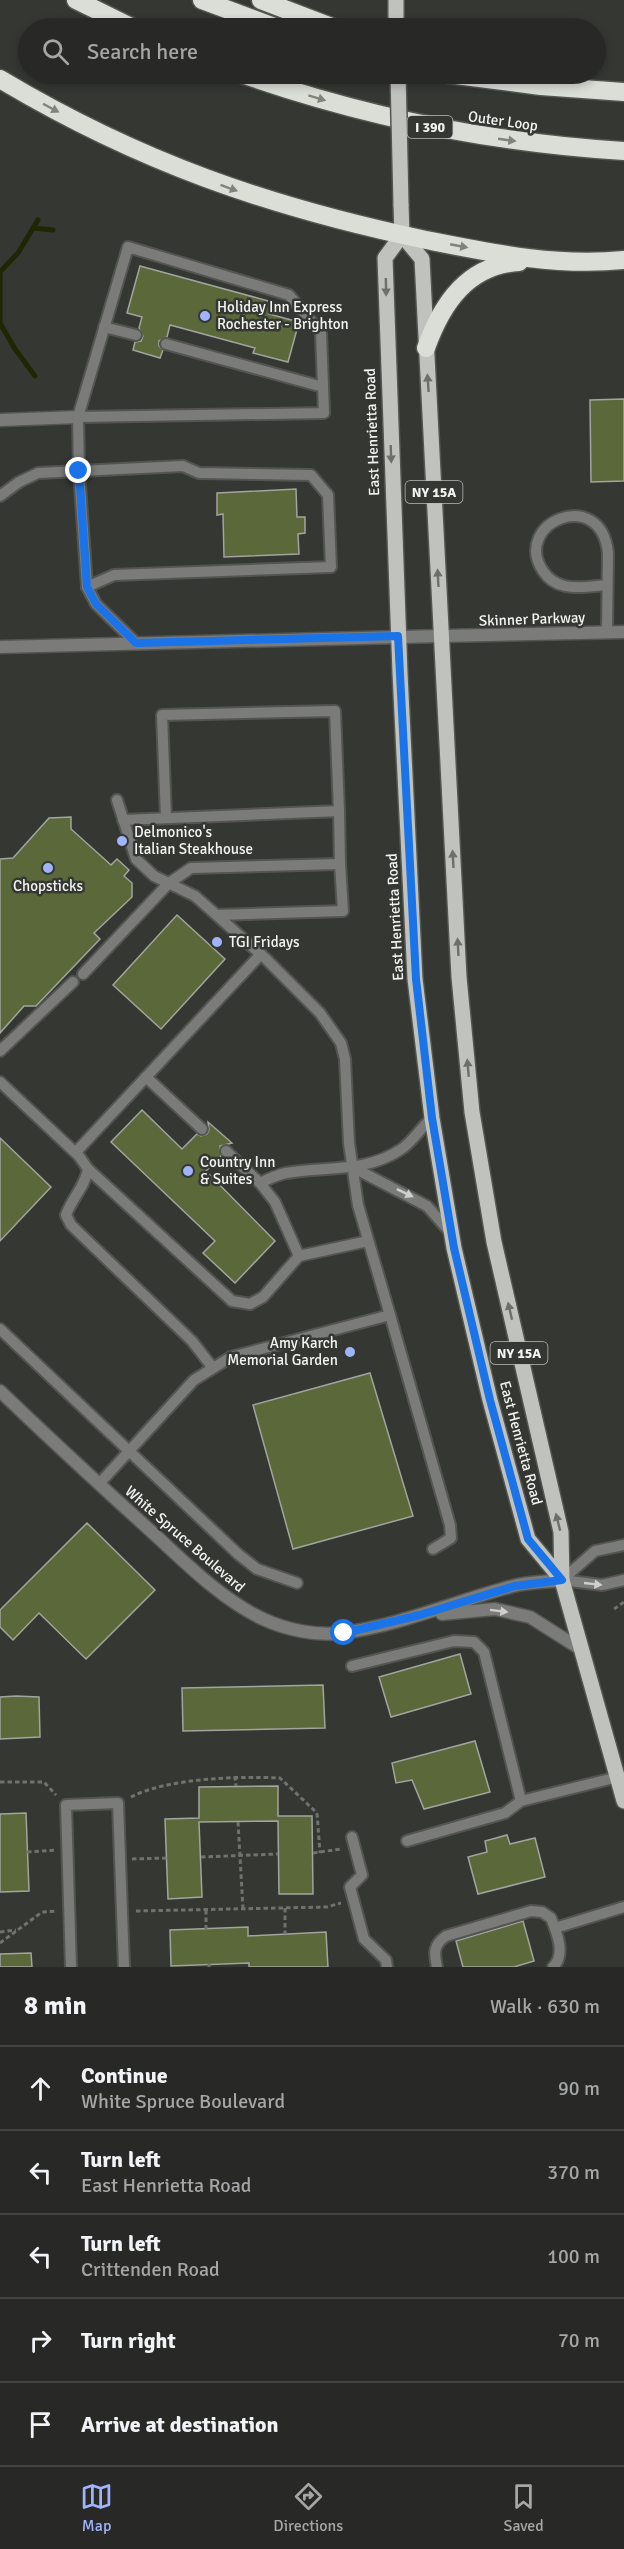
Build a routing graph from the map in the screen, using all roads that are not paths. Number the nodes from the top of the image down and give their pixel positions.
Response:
1 (76, 0) edge
2 (202, 0) edge
3 (261, 0) edge
4 (396, 0) edge
5 (113, 18) edge
6 (250, 18) edge
7 (308, 18) edge
8 (396, 18) edge
9 (0, 80) edge
10 (273, 84) edge
11 (398, 84) edge
12 (526, 84) edge
13 (563, 84) edge
14 (615, 92) edge
15 (624, 151) edge
16 (402, 235) junction
17 (624, 260) edge
18 (559, 261) junction
19 (104, 327) junction
20 (136, 335) dead end
21 (166, 344) dead end
22 (426, 348) junction
23 (323, 387) junction
24 (78, 417) junction
25 (0, 420) edge
26 (79, 471) junction
27 (0, 496) edge
28 (607, 585) junction
29 (87, 587) junction
30 (607, 632) junction
31 (624, 632) edge
32 (398, 636) junction
33 (441, 636) junction
34 (136, 643) junction
35 (0, 646) edge
36 (117, 800) dead end
37 (339, 812) junction
38 (166, 818) junction
39 (123, 820) junction
40 (340, 864) junction
41 (168, 883) junction
42 (217, 915) junction
43 (261, 954) junction
44 (83, 974) dead end
45 (73, 982) dead end
46 (0, 1051) edge
47 (146, 1077) junction
48 (0, 1082) edge
49 (432, 1118) junction
50 (202, 1129) dead end
51 (225, 1151) dead end
52 (76, 1152) junction
53 (352, 1167) junction
54 (88, 1169) junction
55 (260, 1183) junction
56 (452, 1234) junction
57 (368, 1241) junction
58 (299, 1256) junction
59 (390, 1315) junction
60 (0, 1329) edge
61 (213, 1368) junction
62 (0, 1391) edge
63 (130, 1451) junction
64 (99, 1484) junction
65 (624, 1545) edge
66 (433, 1549) dead end
67 (562, 1580) junction
68 (624, 1580) edge
69 (297, 1583) dead end
70 (420, 1615) junction
71 (582, 1650) junction
72 (352, 1666) dead end
73 (618, 1777) junction
74 (521, 1801) junction
75 (624, 1801) edge
76 (353, 1841) road end
77 (407, 1841) dead end
78 (624, 1907) edge
79 (555, 1928) junction
80 (71, 1967) edge
81 (124, 1967) edge
82 (387, 1967) edge
83 (437, 1967) edge
84 (553, 1967) edge

1 - 5 highway
2 - 6 highway
3 - 7 highway
4 - 8 main road
9 -> 16 highway
10 -> 15 highway, Outer Loop / I 390
11 - 16 main road, bridge
12 - 14 highway
13 - 14 highway
16 -> 18 highway
16 - 22 main road, East Henrietta Road
16 -> 32 main road, East Henrietta Road / NY 15A
17 - 18 highway
18 - 22 highway
19 - 20 lane
19 - 23 lane
19 - 24 lane
21 - 23 lane
33 -> 22 main road, East Henrietta Road / NY 15A
23 - 24 lane
24 - 25 street
24 - 26 lane
26 - 27 lane
26 - 29 lane
26 - 29 lane
28 - 28 lane
28 - 30 lane
29 - 34 lane
30 - 31 street, Skinner Parkway
30 - 33 street, Skinner Parkway
32 - 33 street, Skinner Parkway
32 - 34 street, Skinner Parkway
32 - 49 main road, East Henrietta Road / NY 15A
67 -> 33 main road, East Henrietta Road / NY 15A
34 - 35 street, Skinner Parkway
36 - 39 lane
37 - 38 lane
37 - 38 lane
37 - 40 lane
38 - 39 lane
39 - 41 lane
40 - 41 lane
40 - 42 lane
41 - 42 lane
41 - 44 lane
42 - 43 lane
43 - 47 lane
43 - 53 lane
45 - 46 lane
47 - 50 lane
47 - 52 lane
48 - 52 lane
49 - 53 lane
49 - 56 main road, East Henrietta Road / NY 15A
51 - 55 lane
52 - 54 lane
53 - 55 lane
53 -> 56 lane
53 - 57 lane
54 - 58 lane
54 - 61 lane
55 - 58 lane
56 - 67 main road, East Henrietta Road / NY 15A
57 - 58 lane
57 - 59 lane
59 - 61 lane
59 - 66 lane
60 - 63 lane
61 - 63 lane
62 - 64 street, White Spruce Boulevard
63 - 64 lane
63 - 69 lane
64 - 70 street, White Spruce Boulevard
65 - 67 lane
67 -> 68 lane
67 - 70 street, White Spruce Boulevard
67 - 71 main road, East Henrietta Road / NY 15A
70 -> 71 street, White Spruce Boulevard
71 - 73 main road, East Henrietta Road / NY 15A
72 - 74 lane
73 - 74 lane
73 - 75 main road, East Henrietta Road / NY 15A
74 - 77 lane
76 - 82 lane
78 - 79 lane
79 - 83 lane
79 - 84 lane
80 - 81 lane

